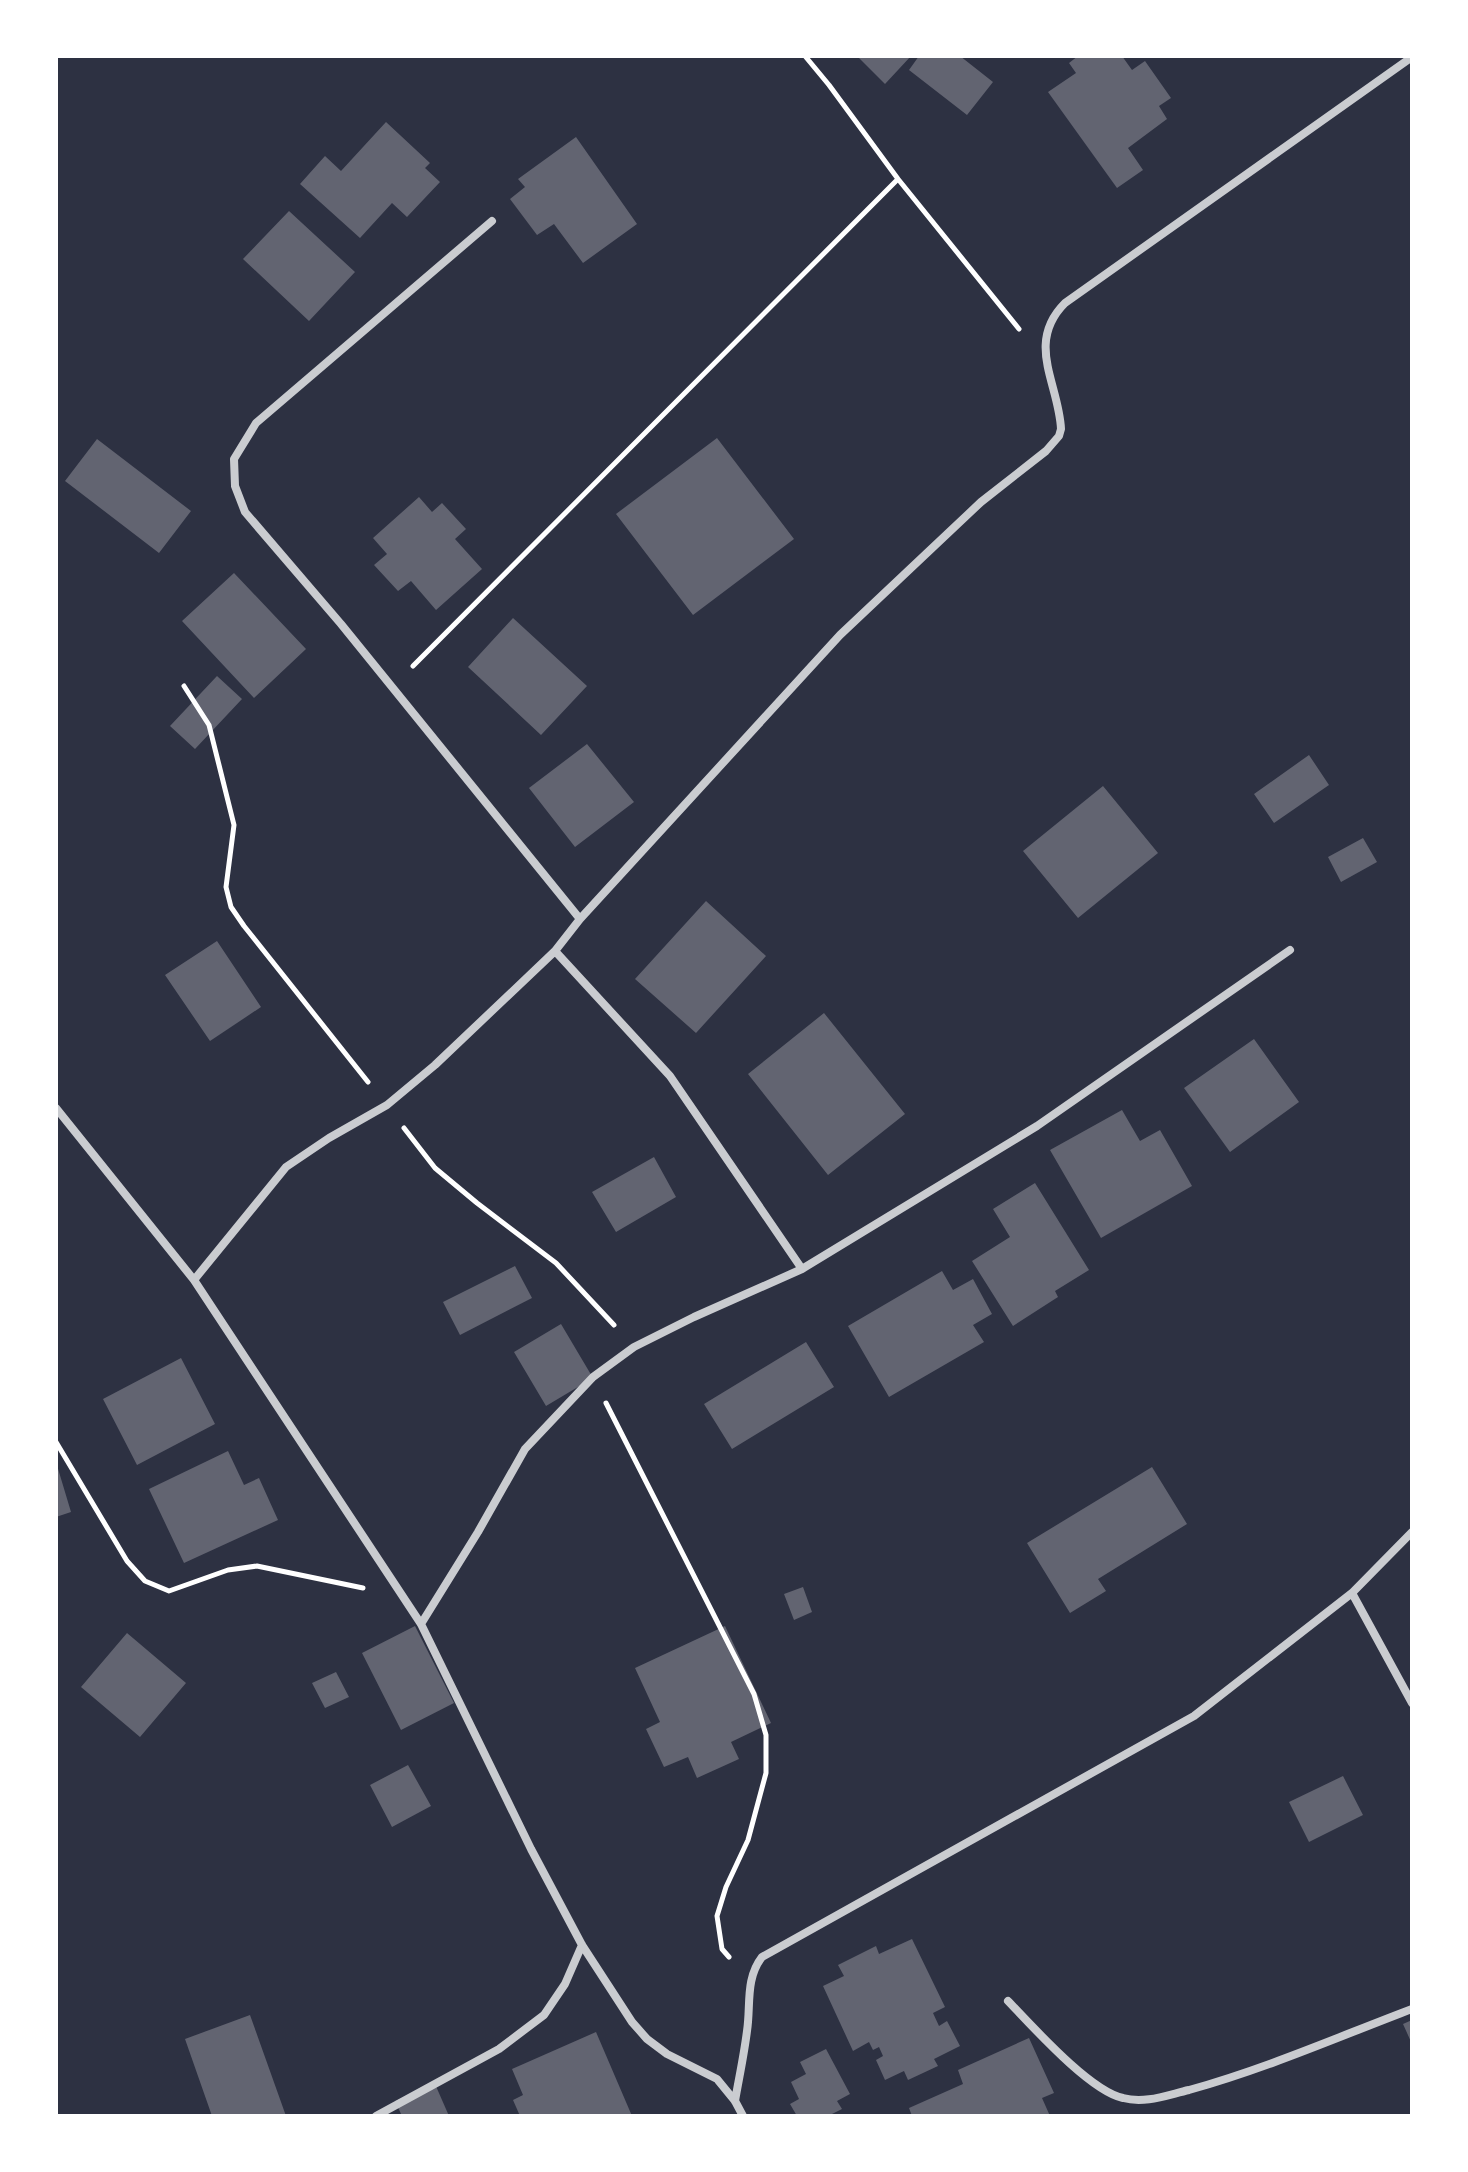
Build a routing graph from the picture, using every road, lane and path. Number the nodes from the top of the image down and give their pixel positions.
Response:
1 (805, 56) edge
2 (1412, 57) edge
3 (898, 179) junction
4 (492, 221) dead end
5 (1046, 361) junction
6 (184, 686) dead end
7 (392, 687) junction
8 (580, 919) junction
9 (1290, 950) dead end
10 (555, 951) junction
11 (387, 1105) junction
12 (56, 1108) edge
13 (802, 1269) junction
14 (194, 1280) junction
15 (634, 1347) junction
16 (593, 1377) junction
17 (56, 1442) edge
18 (1412, 1532) edge
19 (1352, 1593) junction
20 (402, 1596) junction
21 (421, 1624) junction
22 (1412, 1703) edge
23 (582, 1945) junction
24 (750, 1982) junction
25 (1008, 2001) dead end
26 (1412, 2009) edge
27 (735, 2101) junction
28 (376, 2116) edge
29 (743, 2116) edge

1 - 3 path
2 - 5 street
3 - 5 path
3 - 7 path
4 - 7 street
5 - 8 street
6 - 11 path
7 - 8 street
8 - 10 street
9 - 13 street
10 - 11 street
10 - 13 street
11 - 14 street
11 - 15 path
12 - 14 street
13 - 15 street
14 - 20 street
15 - 16 street
16 - 21 street
16 - 24 path
17 - 20 path
18 - 19 street
19 - 22 street
19 - 24 street
20 - 21 street
21 - 23 street
23 - 27 street
23 - 28 street
24 - 27 street
25 - 26 street
27 - 29 street

